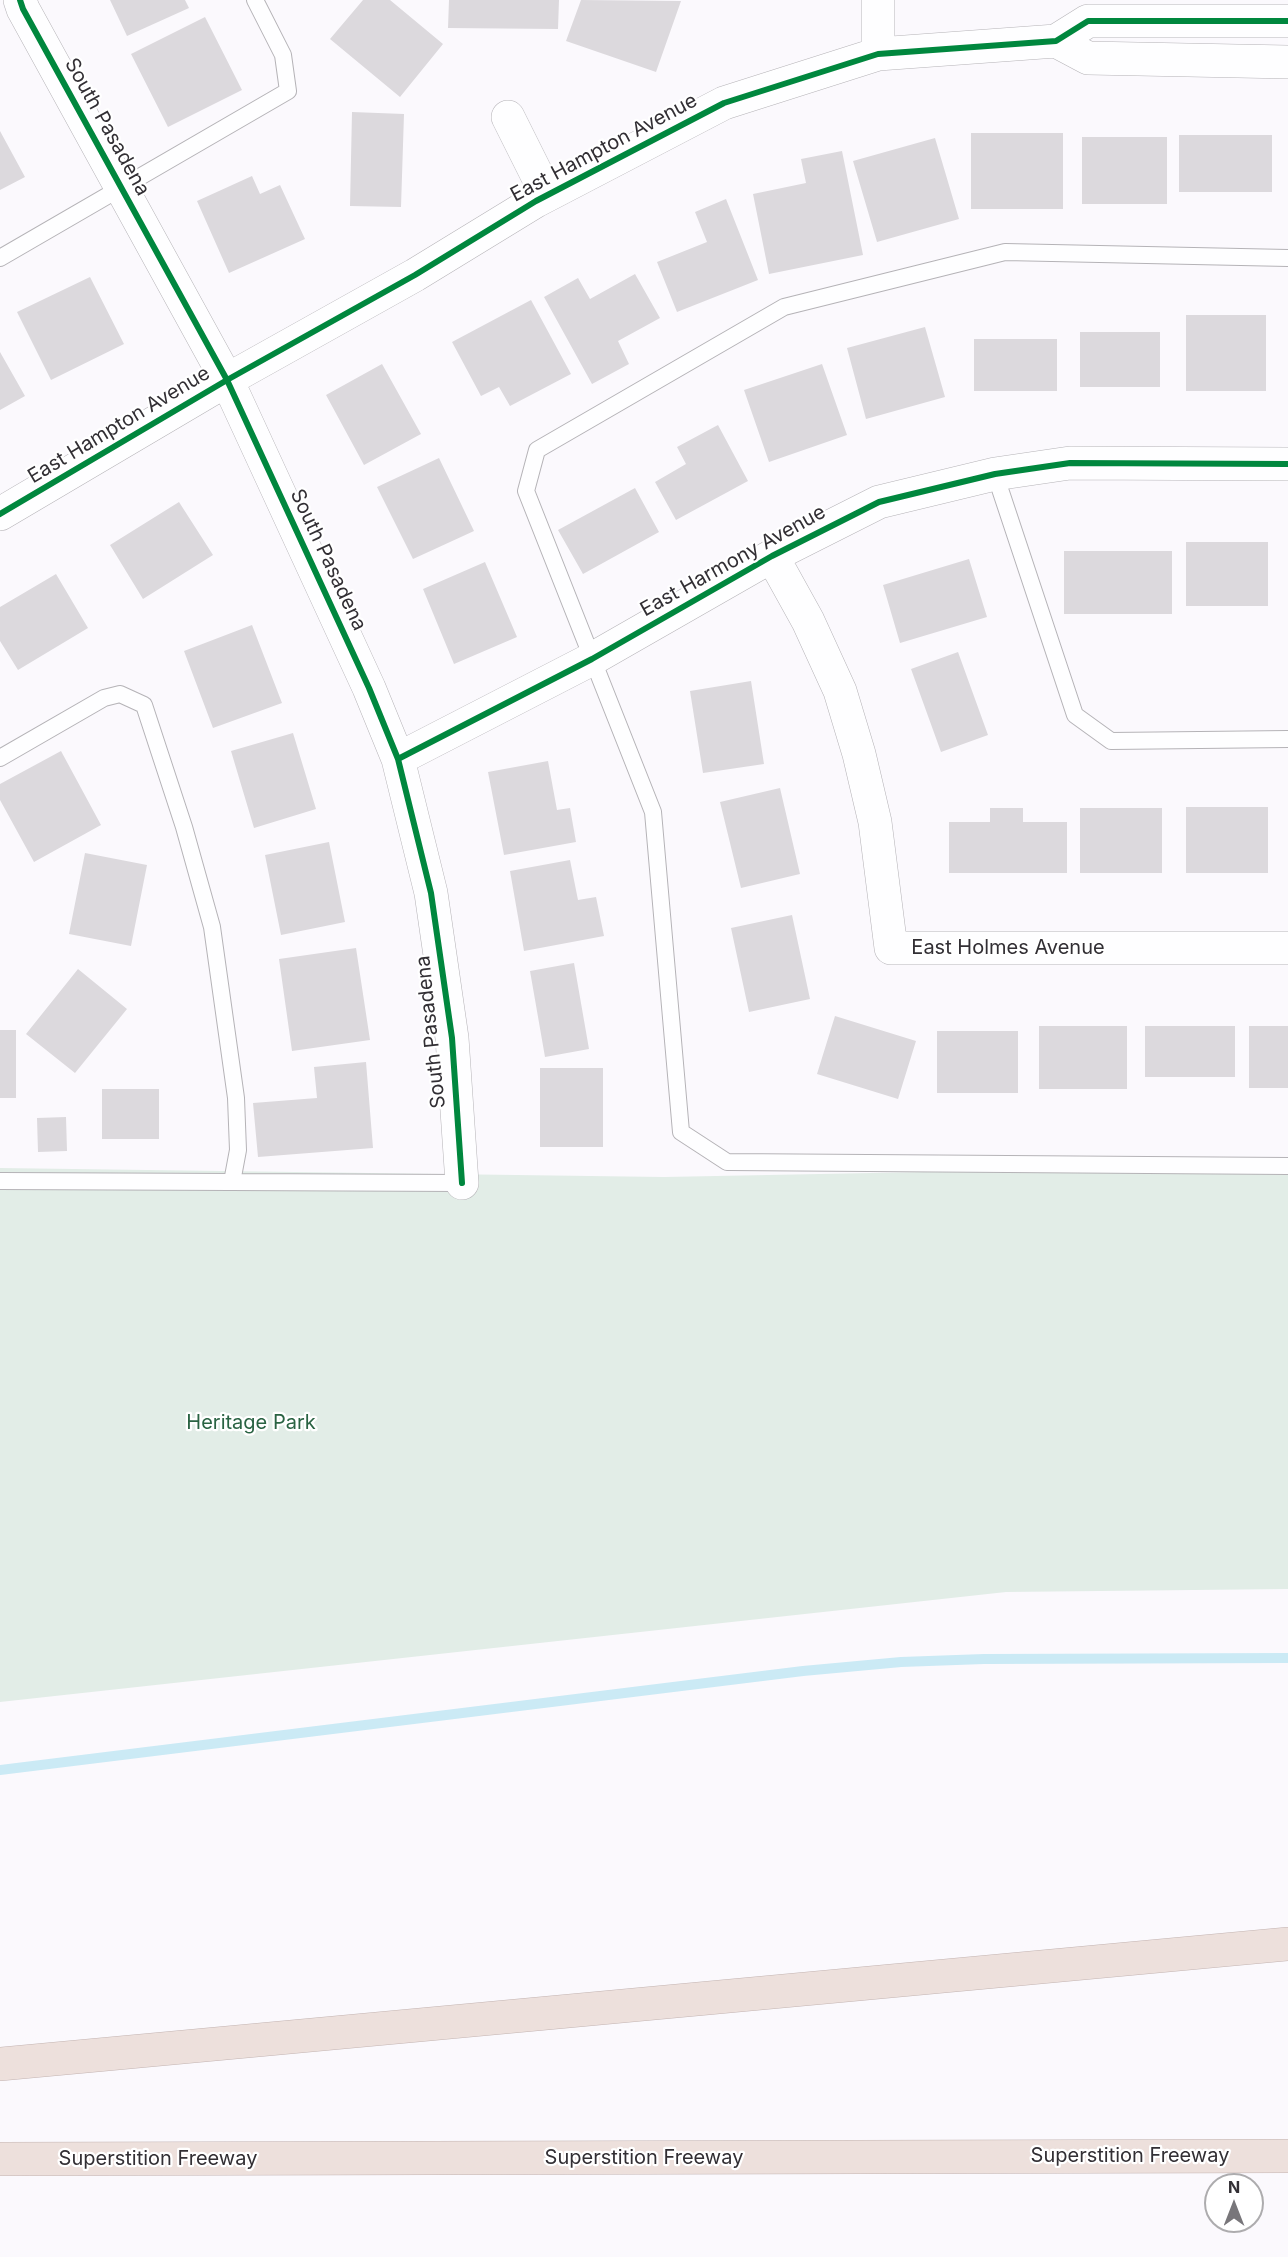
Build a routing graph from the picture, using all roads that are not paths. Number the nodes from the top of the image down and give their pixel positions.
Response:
1 (255, 0) edge
2 (878, 0) edge
3 (14, 10) edge
4 (1088, 10) edge
5 (1288, 21) edge
6 (1056, 41) junction
7 (878, 54) junction
8 (1288, 62) edge
9 (508, 117) dead end
10 (122, 188) junction
11 (547, 195) junction
12 (0, 258) edge
13 (1288, 258) edge
14 (227, 380) junction
15 (1288, 464) edge
16 (995, 474) junction
17 (0, 514) edge
18 (772, 556) junction
19 (592, 659) junction
20 (1288, 739) edge
21 (0, 758) edge
22 (398, 759) junction
23 (1288, 948) edge
24 (1288, 1166) edge
25 (0, 1180) edge
26 (232, 1182) junction
27 (462, 1183) joint
28 (1288, 1944) edge
29 (0, 2064) edge
30 (1288, 2156) edge
31 (0, 2159) edge

1 - 10 lane
2 - 7 street
3 - 10 street, South Pasadena
4 - 5 street, East Hampton Avenue
4 - 6 street, East Hampton Avenue
6 - 7 street, East Hampton Avenue
6 - 8 street
7 - 11 street, East Hampton Avenue
9 - 11 street
10 - 12 lane
10 - 14 street, South Pasadena
11 - 14 street, East Hampton Avenue
13 - 19 lane
14 - 17 street, East Hampton Avenue
14 - 22 street, South Pasadena
15 - 16 street, East Harmony Avenue
16 - 18 street, East Harmony Avenue
16 - 20 lane
18 - 19 street, East Harmony Avenue
18 - 23 street, East Holmes Avenue
19 - 22 street, East Harmony Avenue
19 - 24 lane
21 - 26 lane
22 - 27 street, South Pasadena
25 - 26 lane
26 - 27 lane
28 - 29 highway
30 - 31 highway, Superstition Freeway

